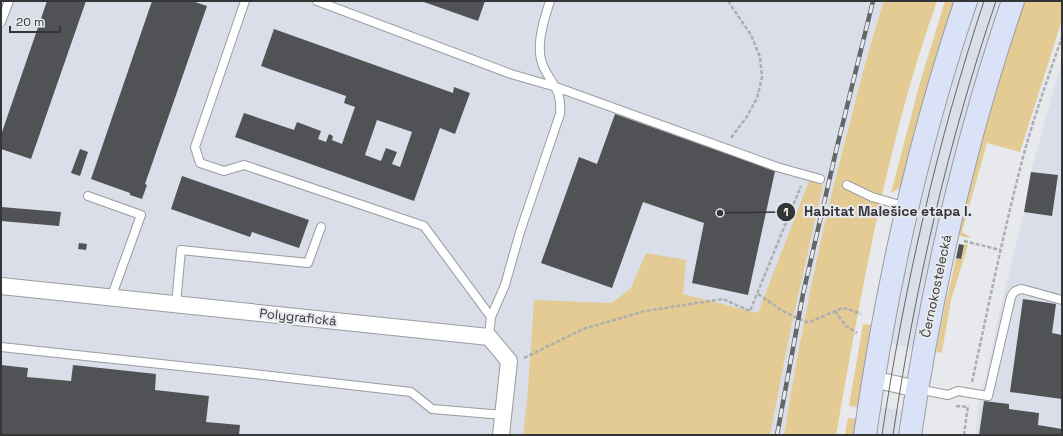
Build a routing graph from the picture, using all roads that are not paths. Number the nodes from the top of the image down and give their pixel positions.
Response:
1 (9, 1) edge
2 (245, 1) edge
3 (317, 1) edge
4 (550, 1) edge
5 (966, 1) edge
6 (1013, 1) edge
7 (1, 22) edge
8 (556, 87) junction
9 (820, 179) dead end
10 (846, 185) dead end
11 (88, 196) dead end
12 (907, 207) junction
13 (321, 227) dead end
14 (1, 286) edge
15 (111, 298) junction
16 (1062, 300) edge
17 (176, 304) junction
18 (491, 317) junction
19 (489, 336) junction
20 (1, 347) edge
21 (873, 379) junction
22 (917, 388) junction
23 (503, 415) junction
24 (501, 435) edge
25 (865, 435) edge
26 (910, 435) edge

1 - 7 lane
2 - 18 lane
3 - 8 lane
4 - 8 lane
5 - 12 main road
6 - 22 main road, Černokostelecká
8 - 9 lane
8 - 18 lane
10 - 12 lane
11 - 15 lane
12 - 21 main road
13 - 17 lane
14 - 15 street, Polygrafická
15 - 17 street, Polygrafická
16 - 22 lane
17 - 19 street, Polygrafická
18 - 19 lane
19 - 23 street
20 - 23 lane
21 - 22 street
21 - 25 main road
22 - 26 main road, Černokostelecká
23 - 24 street

